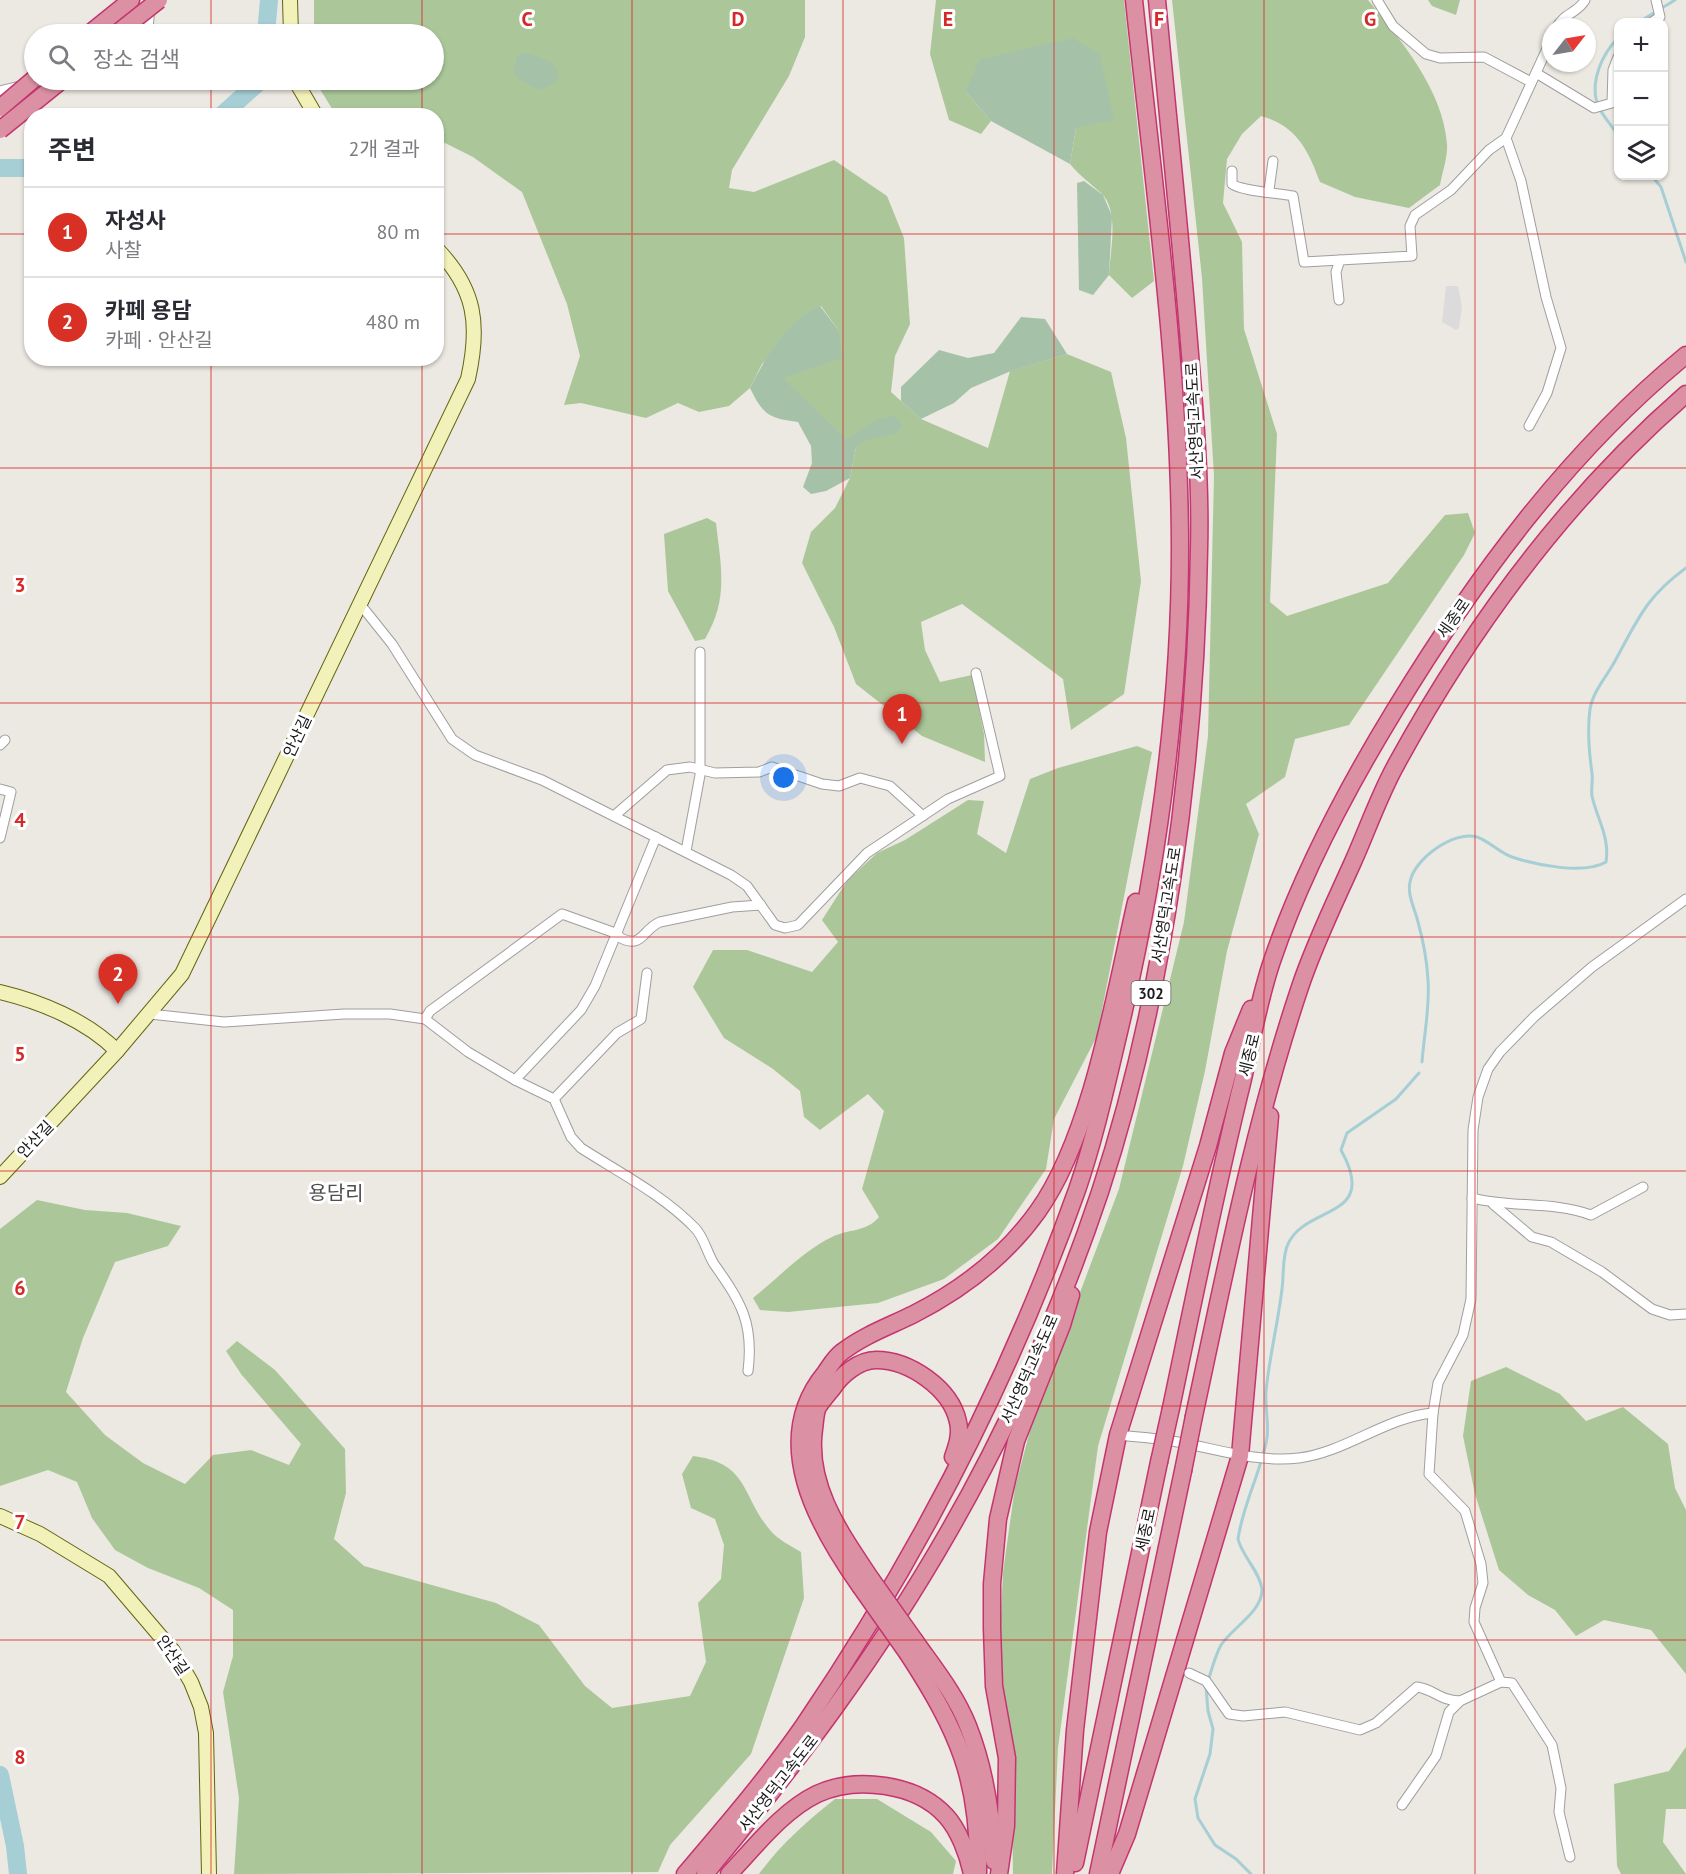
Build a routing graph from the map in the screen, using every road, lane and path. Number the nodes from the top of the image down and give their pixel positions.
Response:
1 (130, 0) edge
2 (151, 0) edge
3 (159, 0) edge
4 (290, 0) edge
5 (1134, 0) edge
6 (1157, 0) edge
7 (1377, 0) edge
8 (1585, 0) edge
9 (1656, 2) edge
10 (1564, 18) edge
11 (1656, 18) edge
12 (101, 24) edge
13 (129, 24) edge
14 (148, 24) edge
15 (291, 24) edge
16 (1542, 59) edge
17 (1614, 67) edge
18 (1536, 72) junction
19 (1531, 82) junction
20 (24, 85) edge
21 (24, 88) edge
22 (50, 90) edge
23 (302, 90) edge
24 (0, 91) edge
25 (0, 108) edge
26 (27, 108) edge
27 (312, 108) edge
28 (24, 111) edge
29 (0, 130) edge
30 (1506, 138) junction
31 (1273, 161) dead end
32 (1232, 171) dead end
33 (1269, 190) junction
34 (444, 255) edge
35 (1340, 260) junction
36 (1339, 300) dead end
37 (1686, 355) edge
38 (1685, 395) edge
39 (1529, 426) dead end
40 (360, 604) junction
41 (700, 652) dead end
42 (976, 673) dead end
43 (700, 770) junction
44 (1165, 778) junction
45 (0, 789) edge
46 (614, 816) junction
47 (923, 816) junction
48 (656, 837) junction
49 (0, 838) edge
50 (686, 851) junction
51 (1686, 899) edge
52 (761, 905) junction
53 (618, 935) junction
54 (1271, 964) junction
55 (647, 973) dead end
56 (0, 992) edge
57 (150, 1014) junction
58 (425, 1019) junction
59 (117, 1051) junction
60 (1279, 1053) junction
61 (515, 1080) junction
62 (554, 1099) junction
63 (0, 1178) edge
64 (1643, 1187) dead end
65 (1100, 1192) junction
66 (1472, 1198) junction
67 (1493, 1204) junction
68 (1686, 1314) edge
69 (748, 1371) dead end
70 (1433, 1413) junction
71 (1118, 1435) junction
72 (1247, 1456) junction
73 (0, 1516) edge
74 (928, 1521) junction
75 (866, 1582) junction
76 (912, 1647) junction
77 (1189, 1673) dead end
78 (1501, 1682) junction
79 (1460, 1701) junction
80 (1401, 1804) dead end
81 (1570, 1857) dead end
82 (209, 1874) edge
83 (685, 1874) edge
84 (705, 1874) edge
85 (729, 1874) edge
86 (972, 1874) edge
87 (978, 1874) edge
88 (994, 1874) edge
89 (999, 1874) edge
90 (1065, 1874) edge
91 (1073, 1874) edge
92 (1098, 1874) edge
93 (1110, 1874) edge

1 - 12 highway
2 - 14 street
3 - 13 highway, bridge
4 - 15 street
5 - 44 highway, 서산영덕고속도로 / 302
6 - 65 highway, 서산영덕고속도로 / 302
7 - 19 street
8 - 10 street
9 - 11 street
16 - 18 street
17 - 18 street
18 - 19 street
19 - 30 street
20 - 24 street
21 - 25 highway, bridge
22 - 26 highway, bridge
23 - 27 street
28 - 29 highway, bridge
30 - 35 street
30 - 39 street
31 - 33 street
32 - 33 street
33 - 35 street
34 - 40 street, 안산길
35 - 36 street
37 - 54 highway, 세종로
38 - 60 highway, 세종로
40 - 46 street
40 - 57 street, 안산길
41 - 43 street
42 - 47 street
43 - 46 street
43 - 47 street
43 - 50 street
44 - 74 highway, 서산영덕고속도로 / 302
44 - 75 highway
45 - 49 street
46 - 48 street
47 - 52 street
48 - 50 street
48 - 53 street
50 - 52 street
51 - 66 street
52 - 53 street
53 - 58 street
53 - 61 street
54 - 71 highway
54 - 91 highway, 세종로, bridge
55 - 62 street
56 - 59 street
57 - 58 street
57 - 59 street, 안산길
58 - 61 street
59 - 63 street, 안산길
60 - 72 highway
60 - 92 highway, 세종로, bridge
61 - 62 street
62 - 69 street
64 - 67 street
65 - 84 highway, 서산영덕고속도로 / 302
65 - 89 highway
66 - 67 street
66 - 70 street
67 - 68 street
70 - 72 street
70 - 78 street
71 - 72 street
71 - 90 highway
72 - 93 highway
73 - 82 street, 안산길
74 - 75 highway
74 - 83 highway, 서산영덕고속도로 / 302
75 - 76 highway, bridge
76 - 87 highway
76 - 88 highway
77 - 79 street
78 - 79 street
78 - 81 street
79 - 80 street
85 - 86 highway

